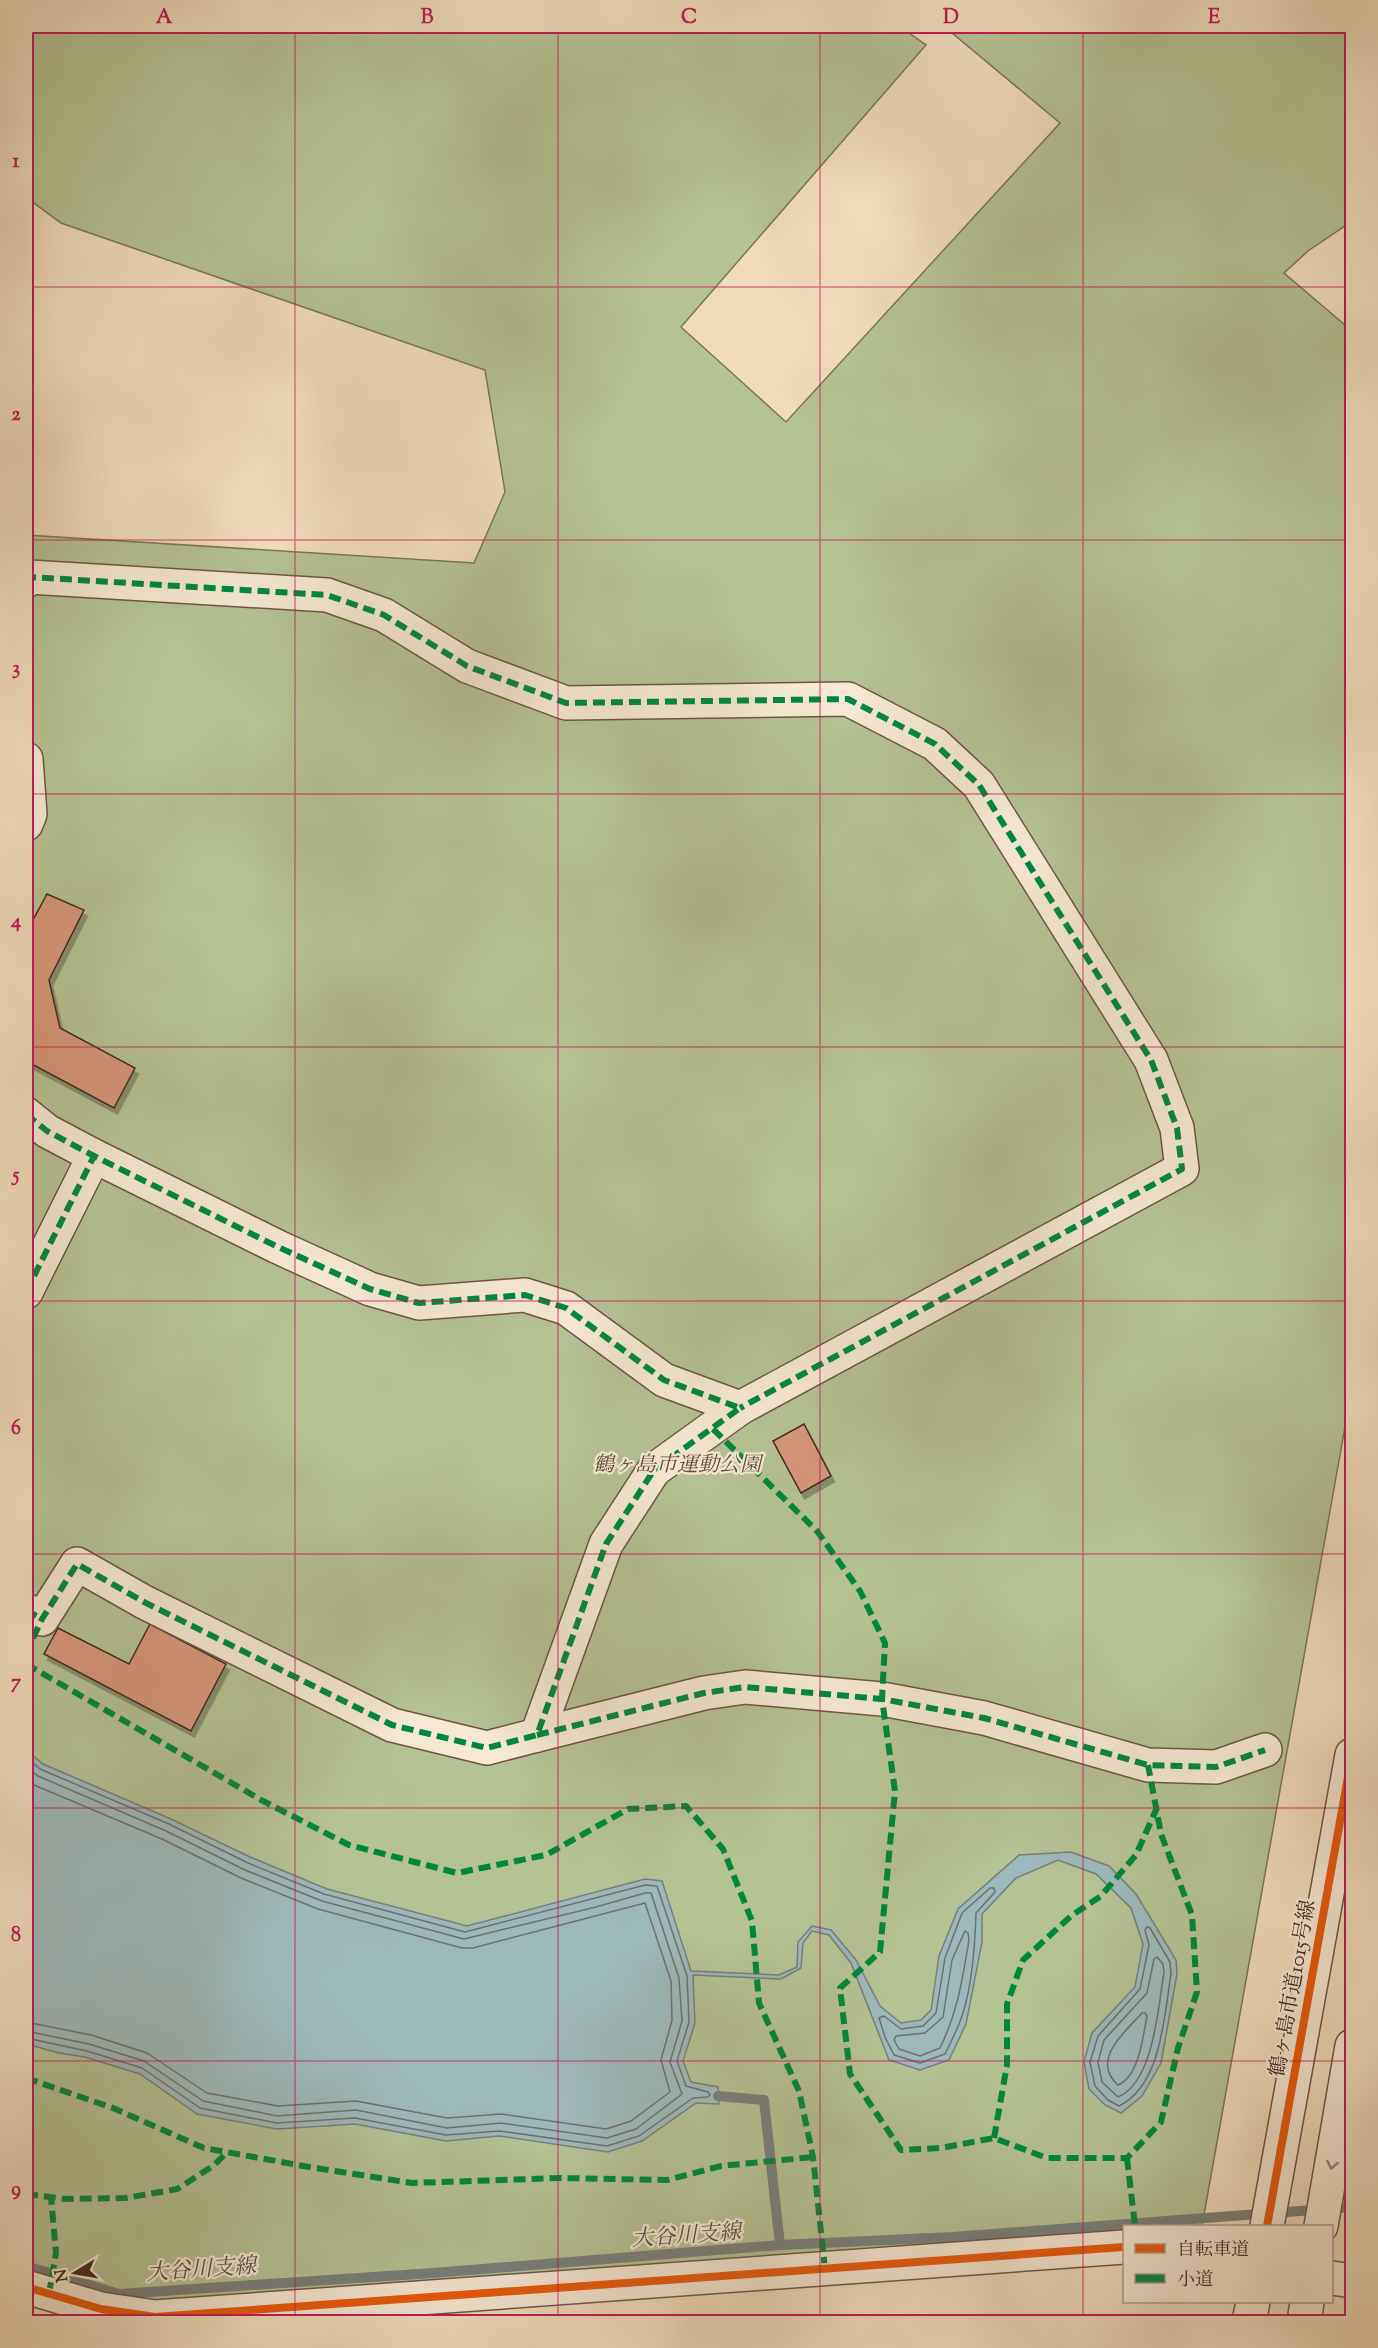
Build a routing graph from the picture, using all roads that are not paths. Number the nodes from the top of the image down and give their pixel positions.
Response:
1 (26, 581) edge
2 (26, 759) edge
3 (26, 824) edge
4 (26, 1114) edge
5 (94, 1156) junction
6 (26, 1292) edge
7 (740, 1408) junction
8 (26, 1611) edge
9 (537, 1735) junction
10 (1264, 1750) dead end
11 (1353, 1755) edge
12 (1353, 2046) edge
13 (1267, 2225) edge
14 (1321, 2225) edge
15 (1123, 2247) edge
16 (1333, 2278) edge
17 (1353, 2281) edge
18 (26, 2287) edge
19 (1253, 2303) edge
20 (1307, 2303) edge
21 (1249, 2322) edge
22 (1304, 2322) edge

1 - 7 street
2 - 3 street
4 - 5 street
5 - 6 street
5 - 7 street
7 - 9 street
8 - 9 street
9 - 10 street
11 - 13 street, 鶴ヶ島市道1015号線
12 -> 14 street
15 - 18 street
16 - 17 street
19 - 21 street
20 - 22 street

